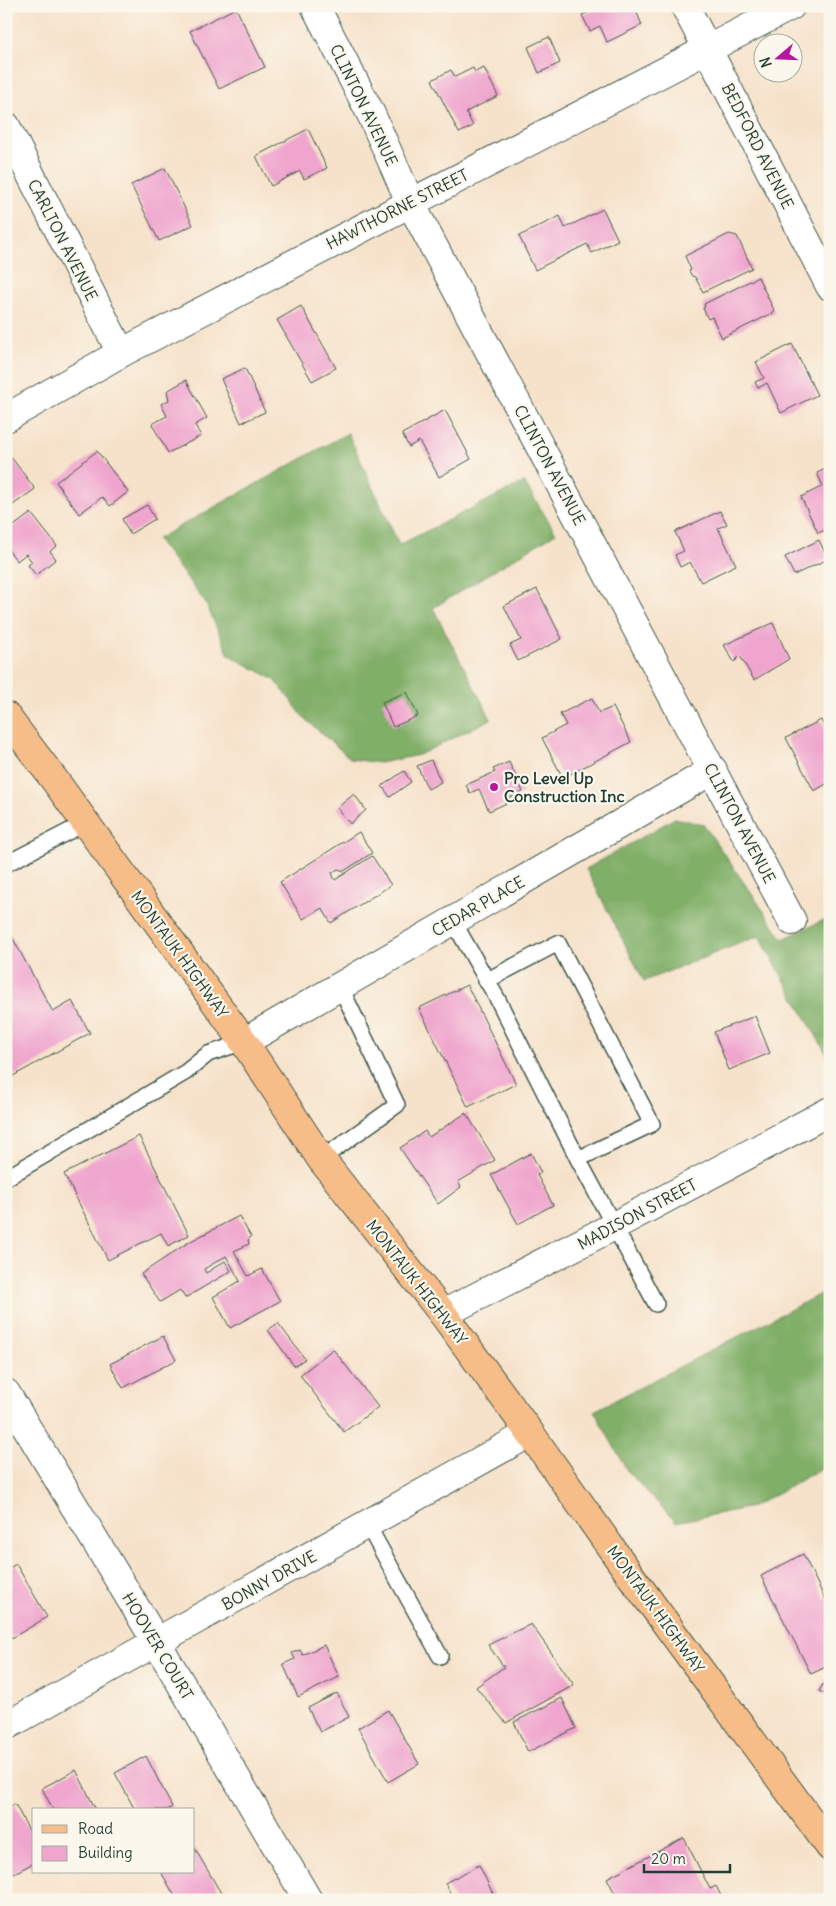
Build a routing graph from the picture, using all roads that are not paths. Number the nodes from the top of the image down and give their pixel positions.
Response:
1 (315, 6) edge
2 (685, 6) edge
3 (790, 6) edge
4 (708, 49) junction
5 (6, 126) edge
6 (410, 202) junction
7 (830, 286) edge
8 (120, 353) junction
9 (6, 418) edge
10 (6, 716) edge
11 (713, 770) junction
12 (85, 823) junction
13 (6, 864) edge
14 (792, 920) dead end
15 (453, 921) junction
16 (486, 981) junction
17 (340, 986) junction
18 (244, 1042) junction
19 (830, 1111) edge
20 (578, 1159) junction
21 (321, 1160) junction
22 (6, 1178) edge
23 (614, 1226) junction
24 (656, 1304) dead end
25 (443, 1314) junction
26 (6, 1393) edge
27 (530, 1432) junction
28 (367, 1524) junction
29 (157, 1643) junction
30 (440, 1656) dead end
31 (6, 1726) edge
32 (830, 1848) edge
33 (308, 1900) edge

1 - 6 street, CLINTON AVENUE
2 - 4 street, BEDFORD AVENUE
3 - 4 street, HAWTHORNE STREET
4 - 6 street, HAWTHORNE STREET
4 - 7 street, BEDFORD AVENUE
5 - 8 street, CARLTON AVENUE
6 - 8 street, HAWTHORNE STREET
6 - 11 street, CLINTON AVENUE
8 - 9 street, HAWTHORNE STREET
10 - 12 main road, MONTAUK HIGHWAY
11 - 14 street, CLINTON AVENUE
11 - 15 street, CEDAR PLACE
12 - 13 lane
12 - 18 main road, MONTAUK HIGHWAY
15 - 16 lane
15 - 17 street, CEDAR PLACE
16 - 20 lane
16 - 20 lane
17 - 18 street, CEDAR PLACE
17 - 21 lane
18 - 21 main road, MONTAUK HIGHWAY
18 - 22 lane
19 - 23 street, MADISON STREET
20 - 23 lane
21 - 25 main road, MONTAUK HIGHWAY
23 - 24 lane
23 - 25 street, MADISON STREET
25 - 27 main road, MONTAUK HIGHWAY
26 - 29 street, HOOVER COURT
27 - 28 street, BONNY DRIVE
27 - 32 main road, MONTAUK HIGHWAY
28 - 29 street, BONNY DRIVE
28 - 30 lane
29 - 31 street, BONNY DRIVE
29 - 33 street, HOOVER COURT

